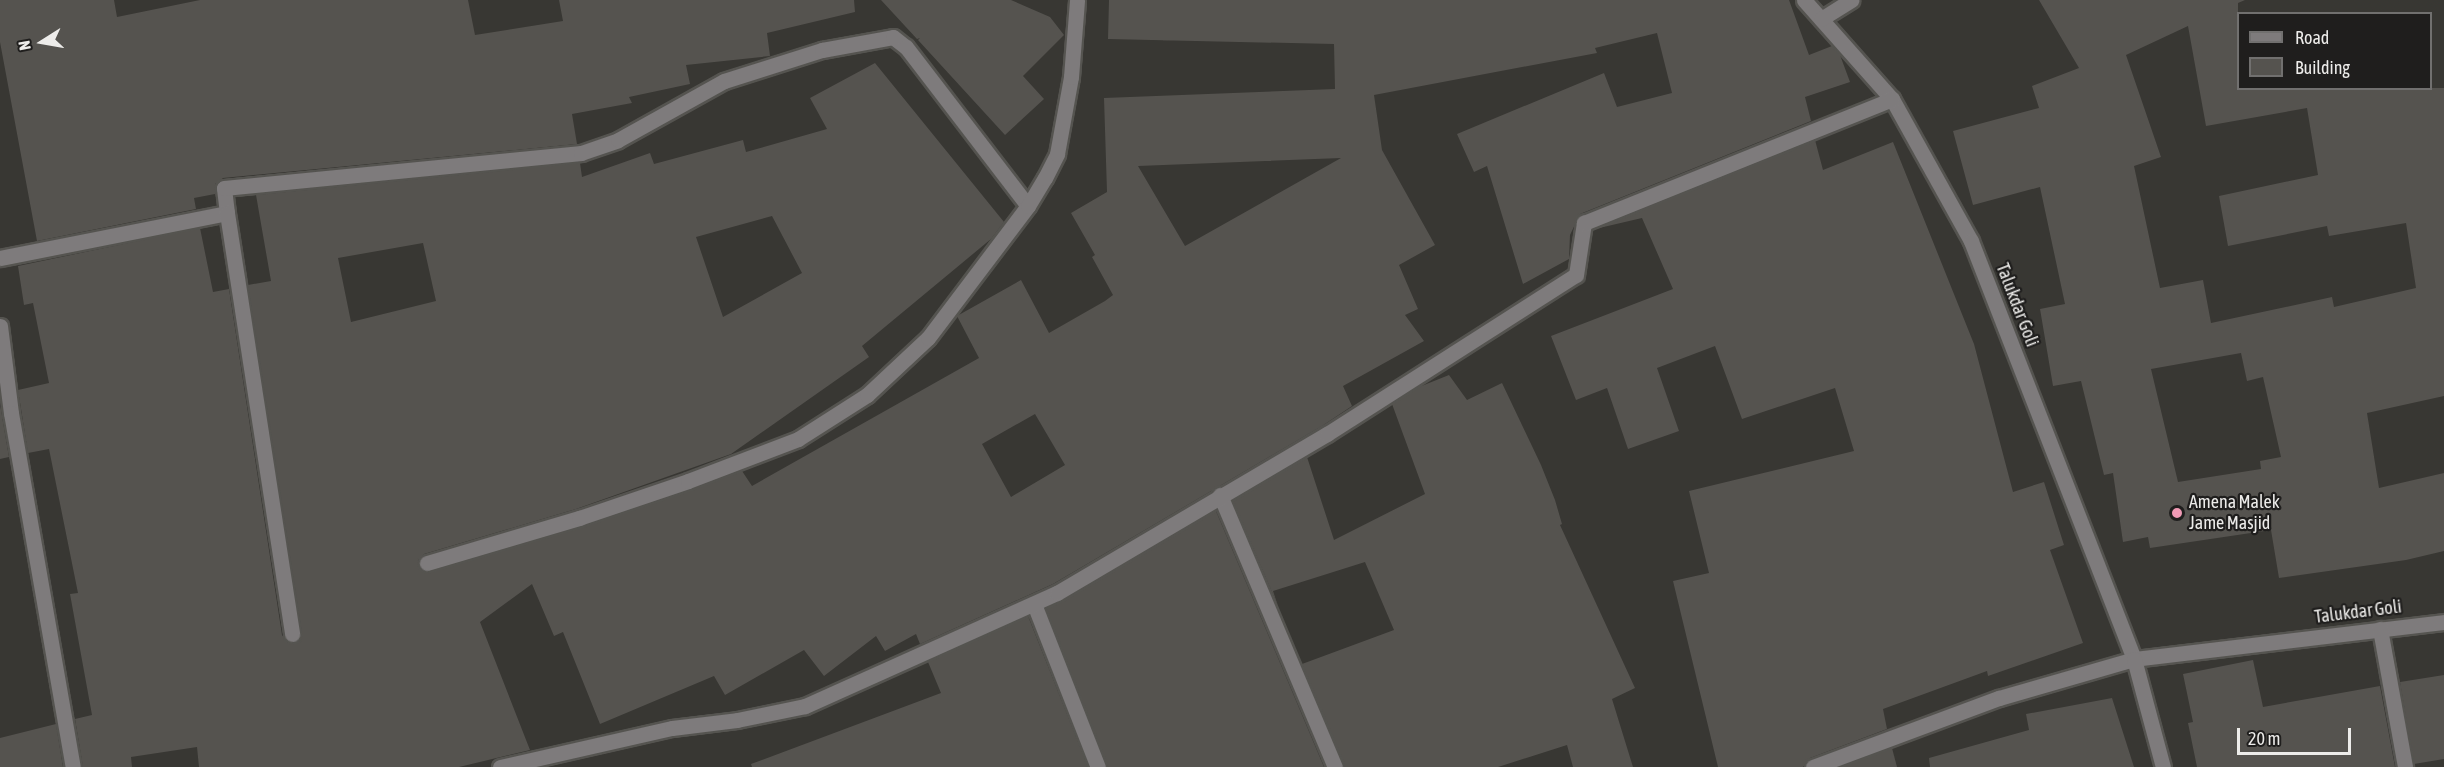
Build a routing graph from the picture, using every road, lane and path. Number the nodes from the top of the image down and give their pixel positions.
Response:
1 (1077, 0) edge
2 (1804, 0) edge
3 (1851, 0) edge
4 (1821, 19) junction
5 (1892, 99) junction
6 (1028, 206) junction
7 (227, 213) junction
8 (0, 258) edge
9 (0, 326) edge
10 (1220, 495) junction
11 (427, 563) dead end
12 (1034, 604) junction
13 (2444, 622) edge
14 (2380, 629) junction
15 (292, 634) dead end
16 (2134, 659) junction
17 (73, 767) edge
18 (500, 767) edge
19 (1098, 767) edge
20 (1335, 767) edge
21 (1813, 767) edge
22 (2163, 767) edge
23 (2405, 767) edge

1 - 6 street
2 - 4 street, Talukdar Goli
3 - 4 street
4 - 5 street, Talukdar Goli
5 - 10 street
5 - 16 street, Talukdar Goli
6 - 7 street
6 - 11 street
7 - 8 street
7 - 15 street
9 - 17 street
10 - 12 street
10 - 20 street
12 - 18 street
12 - 19 street
13 - 14 street, Talukdar Goli
14 - 16 street, Talukdar Goli
14 - 23 street
16 - 21 street, Talukdar Goli
16 - 22 street

